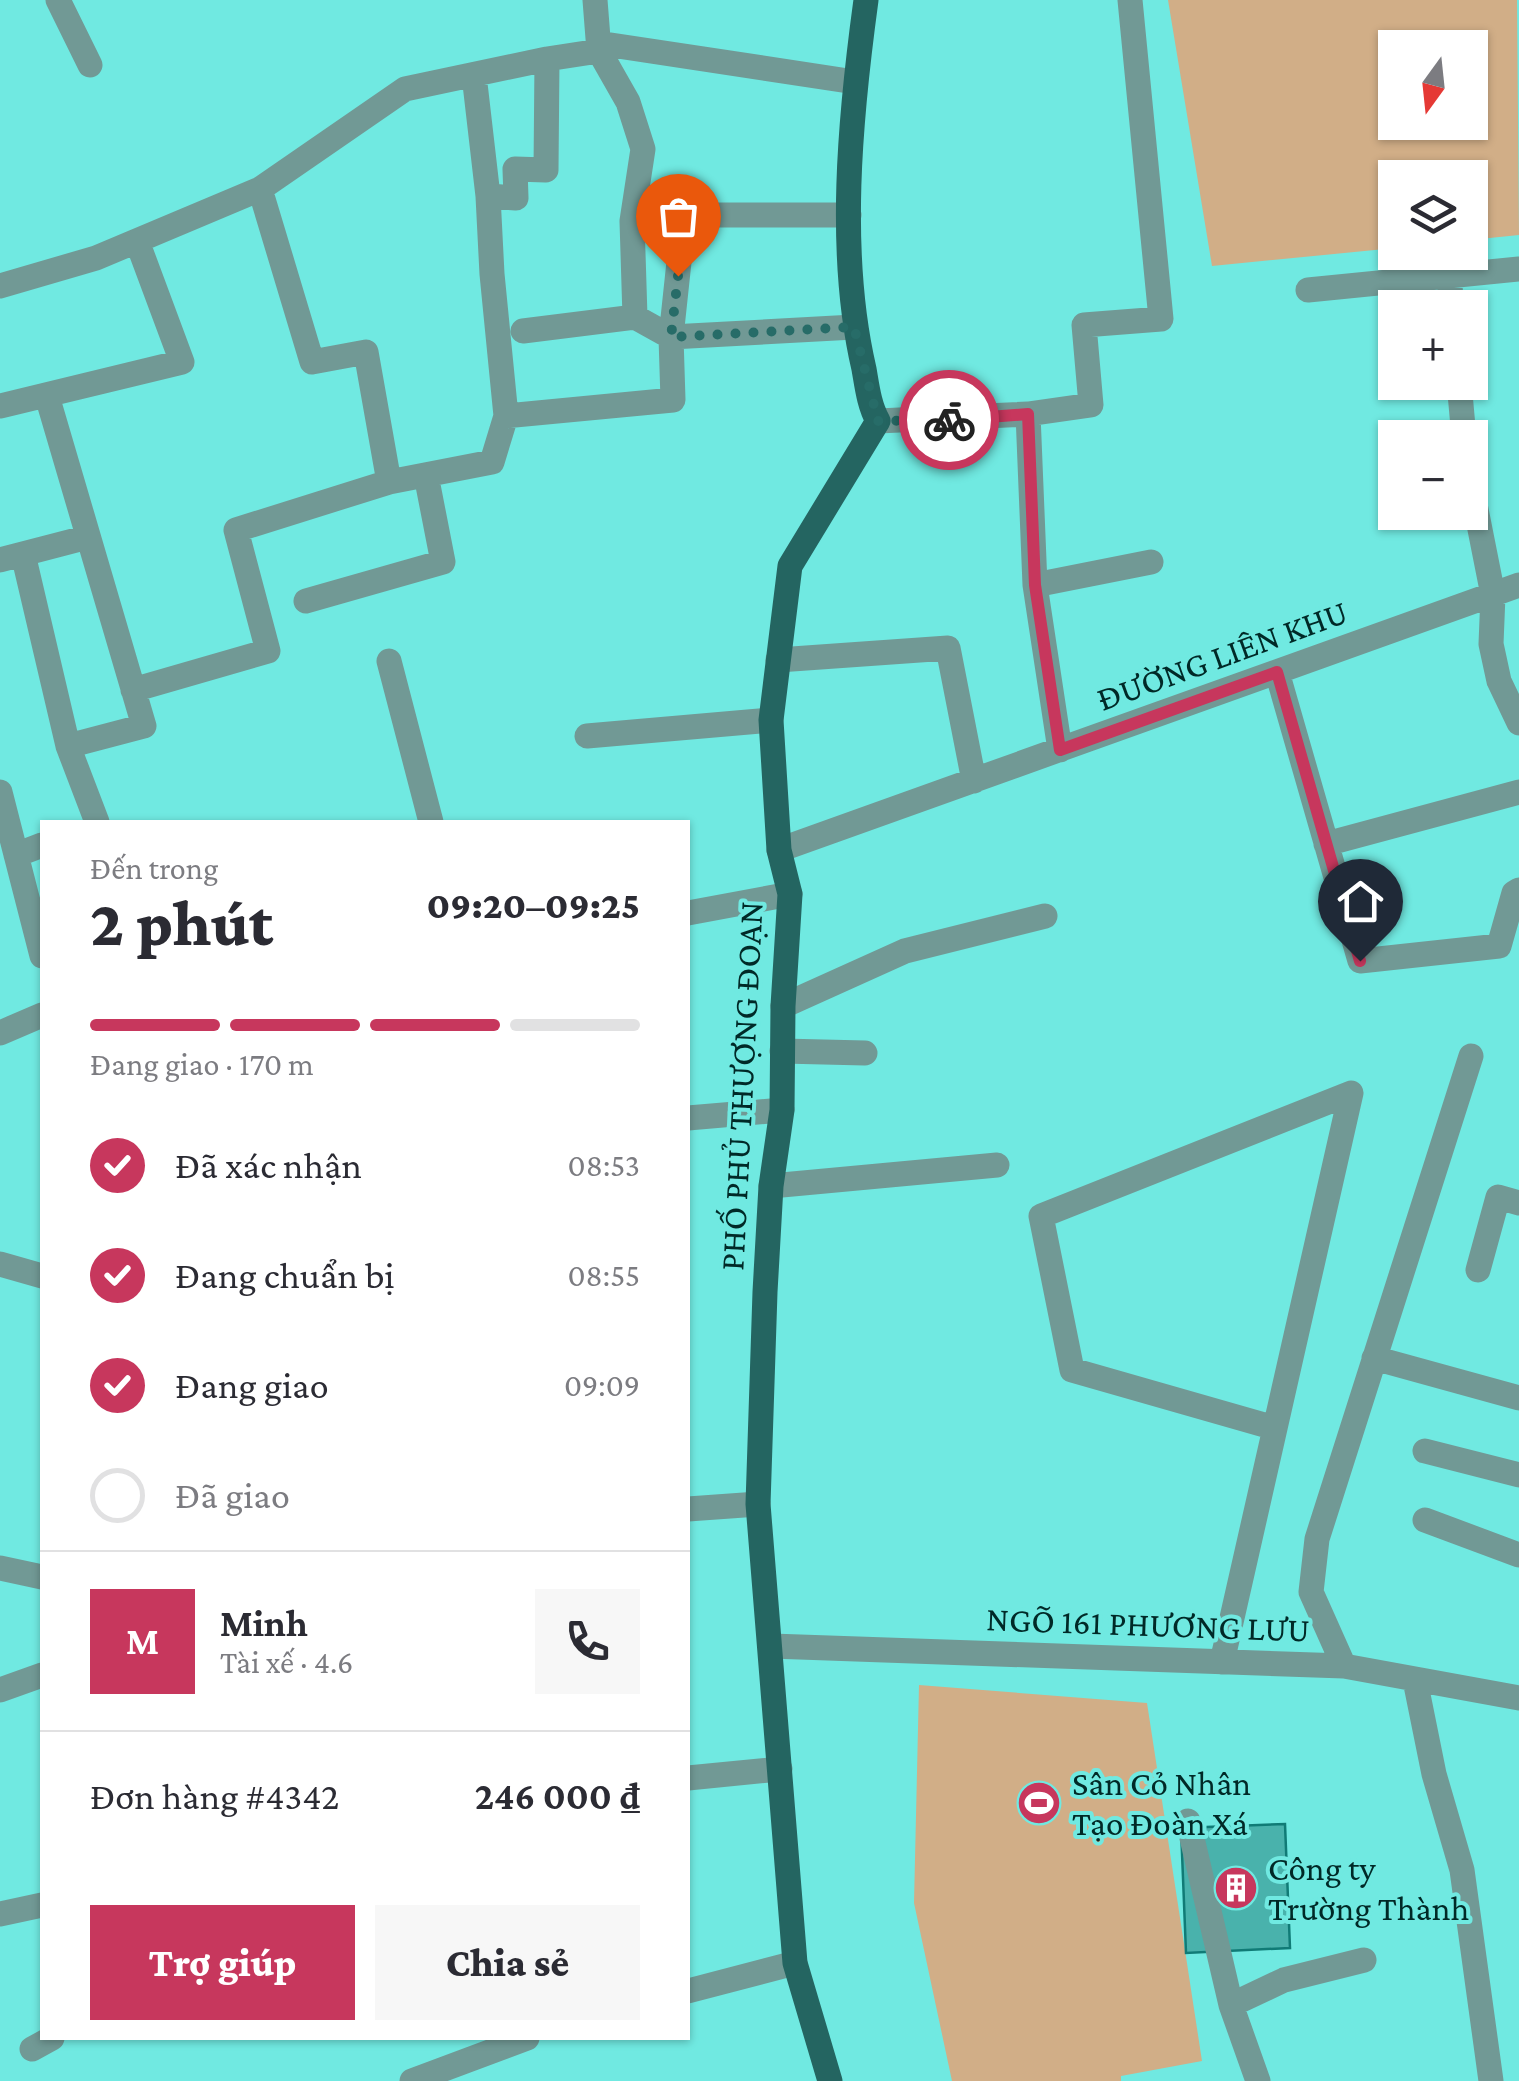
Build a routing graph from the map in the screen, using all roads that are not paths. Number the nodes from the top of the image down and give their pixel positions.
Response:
1 (58, 0) edge
2 (595, 0) edge
3 (866, 0) edge
4 (1130, 0) edge
5 (599, 51) junction
6 (548, 59) junction
7 (90, 65) dead end
8 (474, 74) junction
9 (855, 82) junction
10 (260, 189) junction
11 (488, 196) junction
12 (850, 214) junction
13 (137, 241) junction
14 (1519, 269) edge
15 (1449, 276) junction
16 (2, 279) edge
17 (1308, 290) dead end
18 (1450, 290) edge
19 (635, 316) junction
20 (854, 327) junction
21 (523, 331) dead end
22 (671, 337) junction
23 (48, 396) junction
24 (0, 406) edge
25 (1028, 414) junction
26 (506, 416) junction
27 (878, 421) junction
28 (426, 475) junction
29 (389, 482) junction
30 (1480, 530) edge
31 (88, 537) junction
32 (11, 557) edge
33 (1150, 562) dead end
34 (1035, 585) junction
35 (1519, 586) edge
36 (1493, 595) junction
37 (306, 601) dead end
38 (778, 660) junction
39 (390, 662) dead end
40 (1277, 672) junction
41 (133, 690) junction
42 (771, 720) junction
43 (1519, 723) edge
44 (587, 736) dead end
45 (68, 746) junction
46 (1060, 750) junction
47 (974, 780) junction
48 (0, 792) edge
49 (1519, 792) edge
50 (96, 820) edge
51 (430, 820) edge
52 (1326, 844) junction
53 (40, 846) edge
54 (779, 850) junction
55 (16, 854) junction
56 (1519, 890) edge
57 (790, 894) junction
58 (690, 914) edge
59 (1045, 916) dead end
60 (40, 948) edge
61 (782, 1006) junction
62 (40, 1016) edge
63 (0, 1033) edge
64 (782, 1050) junction
65 (865, 1053) dead end
66 (1471, 1056) dead end
67 (782, 1110) junction
68 (690, 1118) edge
69 (997, 1165) dead end
70 (771, 1186) junction
71 (1519, 1203) edge
72 (0, 1264) edge
73 (1478, 1270) dead end
74 (40, 1275) edge
75 (1374, 1358) junction
76 (1519, 1398) edge
77 (1275, 1428) junction
78 (1425, 1451) dead end
79 (1519, 1475) edge
80 (758, 1504) junction
81 (690, 1509) edge
82 (1425, 1520) dead end
83 (1519, 1556) edge
84 (0, 1568) edge
85 (40, 1577) edge
86 (771, 1646) junction
87 (1222, 1662) junction
88 (1344, 1666) junction
89 (40, 1676) edge
90 (1415, 1680) junction
91 (0, 1690) edge
92 (1519, 1698) edge
93 (780, 1770) junction
94 (690, 1778) edge
95 (1188, 1820) dead end
96 (40, 1904) edge
97 (0, 1914) edge
98 (1364, 1960) dead end
99 (795, 1963) junction
100 (690, 1990) edge
101 (1231, 2005) junction
102 (515, 2040) edge
103 (412, 2081) edge
104 (830, 2081) edge
105 (1258, 2081) edge
106 (1491, 2081) edge

1 - 7 street
2 - 5 street
3 - 9 main road
4 - 25 street
5 - 6 street
5 - 9 street
5 - 19 street
6 - 8 street
6 - 11 street
8 - 10 street
8 - 11 street
9 - 12 main road
10 - 13 street
10 - 29 street
11 - 26 street
12 - 20 main road
12 - 22 street
13 - 16 street
13 - 23 street
14 - 15 street
15 - 17 street
15 - 18 street
19 - 21 street
19 - 22 street
20 - 22 street
20 - 27 main road
22 - 26 street
23 - 24 street
23 - 31 street
25 - 27 street
25 - 34 street
26 - 28 street
27 - 38 main road, PHỐ PHỦ THƯỢNG ĐOẠN
28 - 29 street
28 - 37 street
29 - 41 street
30 - 36 street
31 - 32 street
31 - 41 street
32 - 45 street
33 - 34 street
34 - 46 street
35 - 36 street, ĐƯỜNG LIÊN KHU
36 - 40 street, ĐƯỜNG LIÊN KHU
36 - 43 street
38 - 42 main road, PHỐ PHỦ THƯỢNG ĐOẠN
38 - 47 street
39 - 51 street
40 - 46 street, ĐƯỜNG LIÊN KHU
40 - 52 street
41 - 45 street
42 - 44 street
42 - 54 main road, PHỐ PHỦ THƯỢNG ĐOẠN
45 - 50 street
46 - 47 street, ĐƯỜNG LIÊN KHU
47 - 54 street, ĐƯỜNG LIÊN KHU
48 - 55 street
49 - 52 street
52 - 56 street
53 - 55 street
54 - 57 main road, PHỐ PHỦ THƯỢNG ĐOẠN
55 - 60 street
57 - 58 street
57 - 61 main road, PHỐ PHỦ THƯỢNG ĐOẠN
59 - 61 street
61 - 64 main road, PHỐ PHỦ THƯỢNG ĐOẠN
62 - 63 street
64 - 65 street
64 - 67 main road, PHỐ PHỦ THƯỢNG ĐOẠN
66 - 75 street
67 - 68 street
67 - 70 main road, PHỐ PHỦ THƯỢNG ĐOẠN
69 - 70 street
70 - 80 main road, PHỐ PHỦ THƯỢNG ĐOẠN
71 - 73 street
72 - 74 street
75 - 76 street
75 - 88 street
77 - 77 street
77 - 87 street
78 - 79 street
80 - 81 street
80 - 86 main road, PHỐ PHỦ THƯỢNG ĐOẠN
82 - 83 street
84 - 85 street
86 - 87 street, NGÕ 161 PHƯƠNG LƯU
86 - 93 main road, PHỐ PHỦ THƯỢNG ĐOẠN
87 - 88 street, NGÕ 161 PHƯƠNG LƯU
88 - 90 street, NGÕ 161 PHƯƠNG LƯU
89 - 91 street
90 - 92 street, NGÕ 161 PHƯƠNG LƯU
90 - 106 street
93 - 94 street
93 - 99 main road, PHỐ PHỦ THƯỢNG ĐOẠN
95 - 101 street
96 - 97 street
98 - 101 street
99 - 100 street
99 - 104 main road, PHỐ PHỦ THƯỢNG ĐOẠN
101 - 105 street
102 - 103 street

